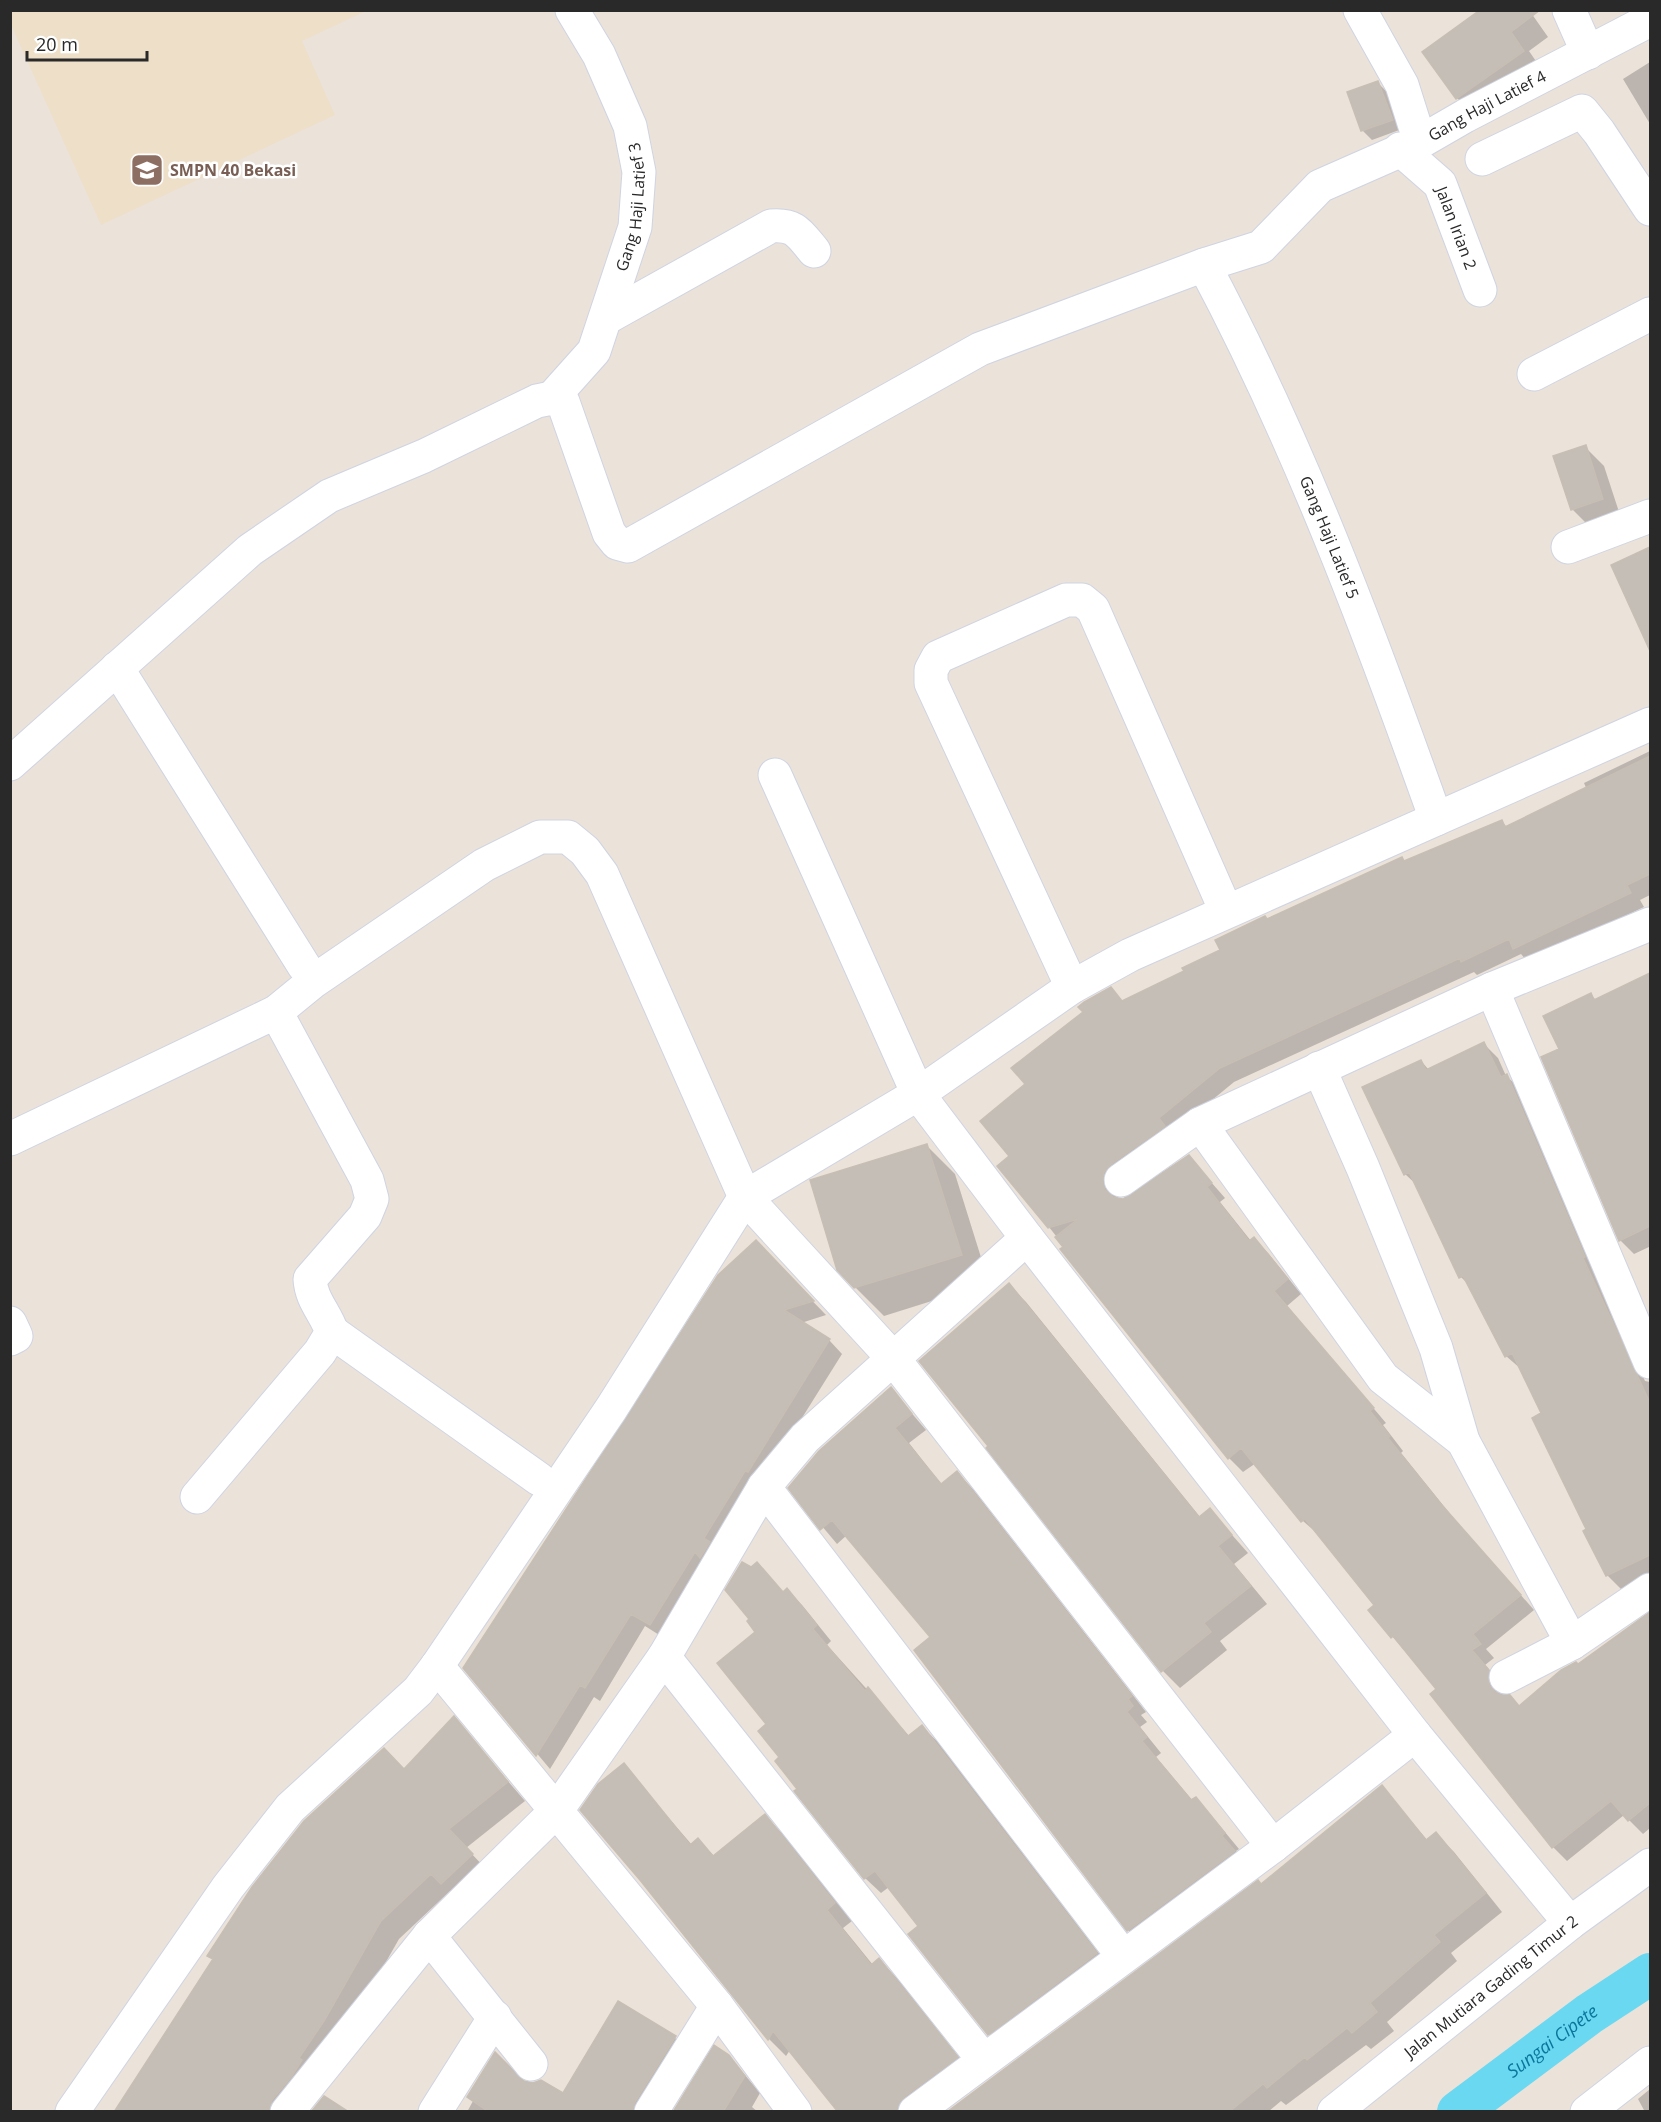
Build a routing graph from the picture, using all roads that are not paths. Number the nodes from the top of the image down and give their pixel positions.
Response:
1 (572, 10) edge
2 (1360, 10) edge
3 (1569, 10) edge
4 (1650, 20) edge
5 (1588, 53) junction
6 (1410, 146) junction
7 (1482, 159) dead end
8 (1650, 209) edge
9 (814, 251) dead end
10 (1204, 265) junction
11 (1479, 290) dead end
12 (1650, 314) edge
13 (606, 318) junction
14 (1534, 374) dead end
15 (552, 399) junction
16 (1650, 516) edge
17 (1568, 547) dead end
18 (117, 668) junction
19 (1650, 724) edge
20 (10, 764) edge
21 (775, 775) dead end
22 (1436, 819) junction
23 (1226, 911) junction
24 (1650, 924) edge
25 (304, 966) dead end
26 (1072, 987) junction
27 (1492, 989) junction
28 (276, 1012) junction
29 (1319, 1068) junction
30 (918, 1094) junction
31 (1200, 1124) junction
32 (10, 1139) edge
33 (1121, 1180) dead end
34 (745, 1197) junction
35 (1027, 1238) junction
36 (10, 1323) edge
37 (332, 1332) junction
38 (10, 1339) edge
39 (892, 1357) junction
40 (1650, 1362) edge
41 (1462, 1440) junction
42 (538, 1479) dead end
43 (764, 1487) junction
44 (196, 1497) dead end
45 (1650, 1590) edge
46 (1572, 1643) junction
47 (664, 1657) junction
48 (437, 1666) junction
49 (1506, 1677) dead end
50 (1415, 1735) junction
51 (557, 1810) junction
52 (1273, 1846) junction
53 (1650, 1865) edge
54 (1570, 1923) junction
55 (429, 1936) junction
56 (1123, 1956) junction
57 (717, 2006) junction
58 (495, 2017) junction
59 (983, 2059) junction
60 (1650, 2063) edge
61 (531, 2064) dead end
62 (72, 2112) edge
63 (287, 2112) edge
64 (435, 2112) edge
65 (651, 2112) edge
66 (795, 2112) edge
67 (915, 2112) edge
68 (1334, 2112) edge
69 (1587, 2112) edge

1 - 13 street, Gang Haji Latief 3
2 - 6 street, Gang Haji Latief 4
3 - 5 street
4 - 5 street, Gang Haji Latief 4
5 - 6 street, Gang Haji Latief 4
6 - 10 street
6 - 11 street, Jalan Irian 2
7 - 8 street
9 - 13 street
10 - 15 street
10 - 22 street, Gang Haji Latief 5
12 - 14 street
13 - 15 street, Gang Haji Latief 3
15 - 18 street
16 - 17 street
18 - 20 street
18 - 25 street
19 - 22 street
21 - 30 street
22 - 23 street
23 - 26 street
23 - 26 street
24 - 27 street
26 - 30 street
27 - 29 street
27 - 40 street
28 - 32 street
28 - 34 street
28 - 37 street
29 - 31 street
29 - 41 street
30 - 34 street
30 - 35 street
31 - 33 street
31 - 41 street
34 - 39 street
34 - 48 street
35 - 39 street
35 - 50 street
36 - 38 street
37 - 42 street
37 - 44 street
39 - 43 street
39 - 52 street
41 - 46 street
43 - 47 street
43 - 56 street
45 - 46 street
46 - 49 street
47 - 51 street
47 - 59 street
48 - 51 street
48 - 62 street
50 - 52 street
50 - 54 street
51 - 55 street
51 - 57 street
52 - 56 street
53 - 54 street, Jalan Mutiara Gading Timur 2
54 - 68 street, Jalan Mutiara Gading Timur 2
55 - 58 street
55 - 63 street
56 - 59 street
57 - 65 street
57 - 66 street
58 - 61 street
58 - 64 street
59 - 67 street
60 - 69 street

